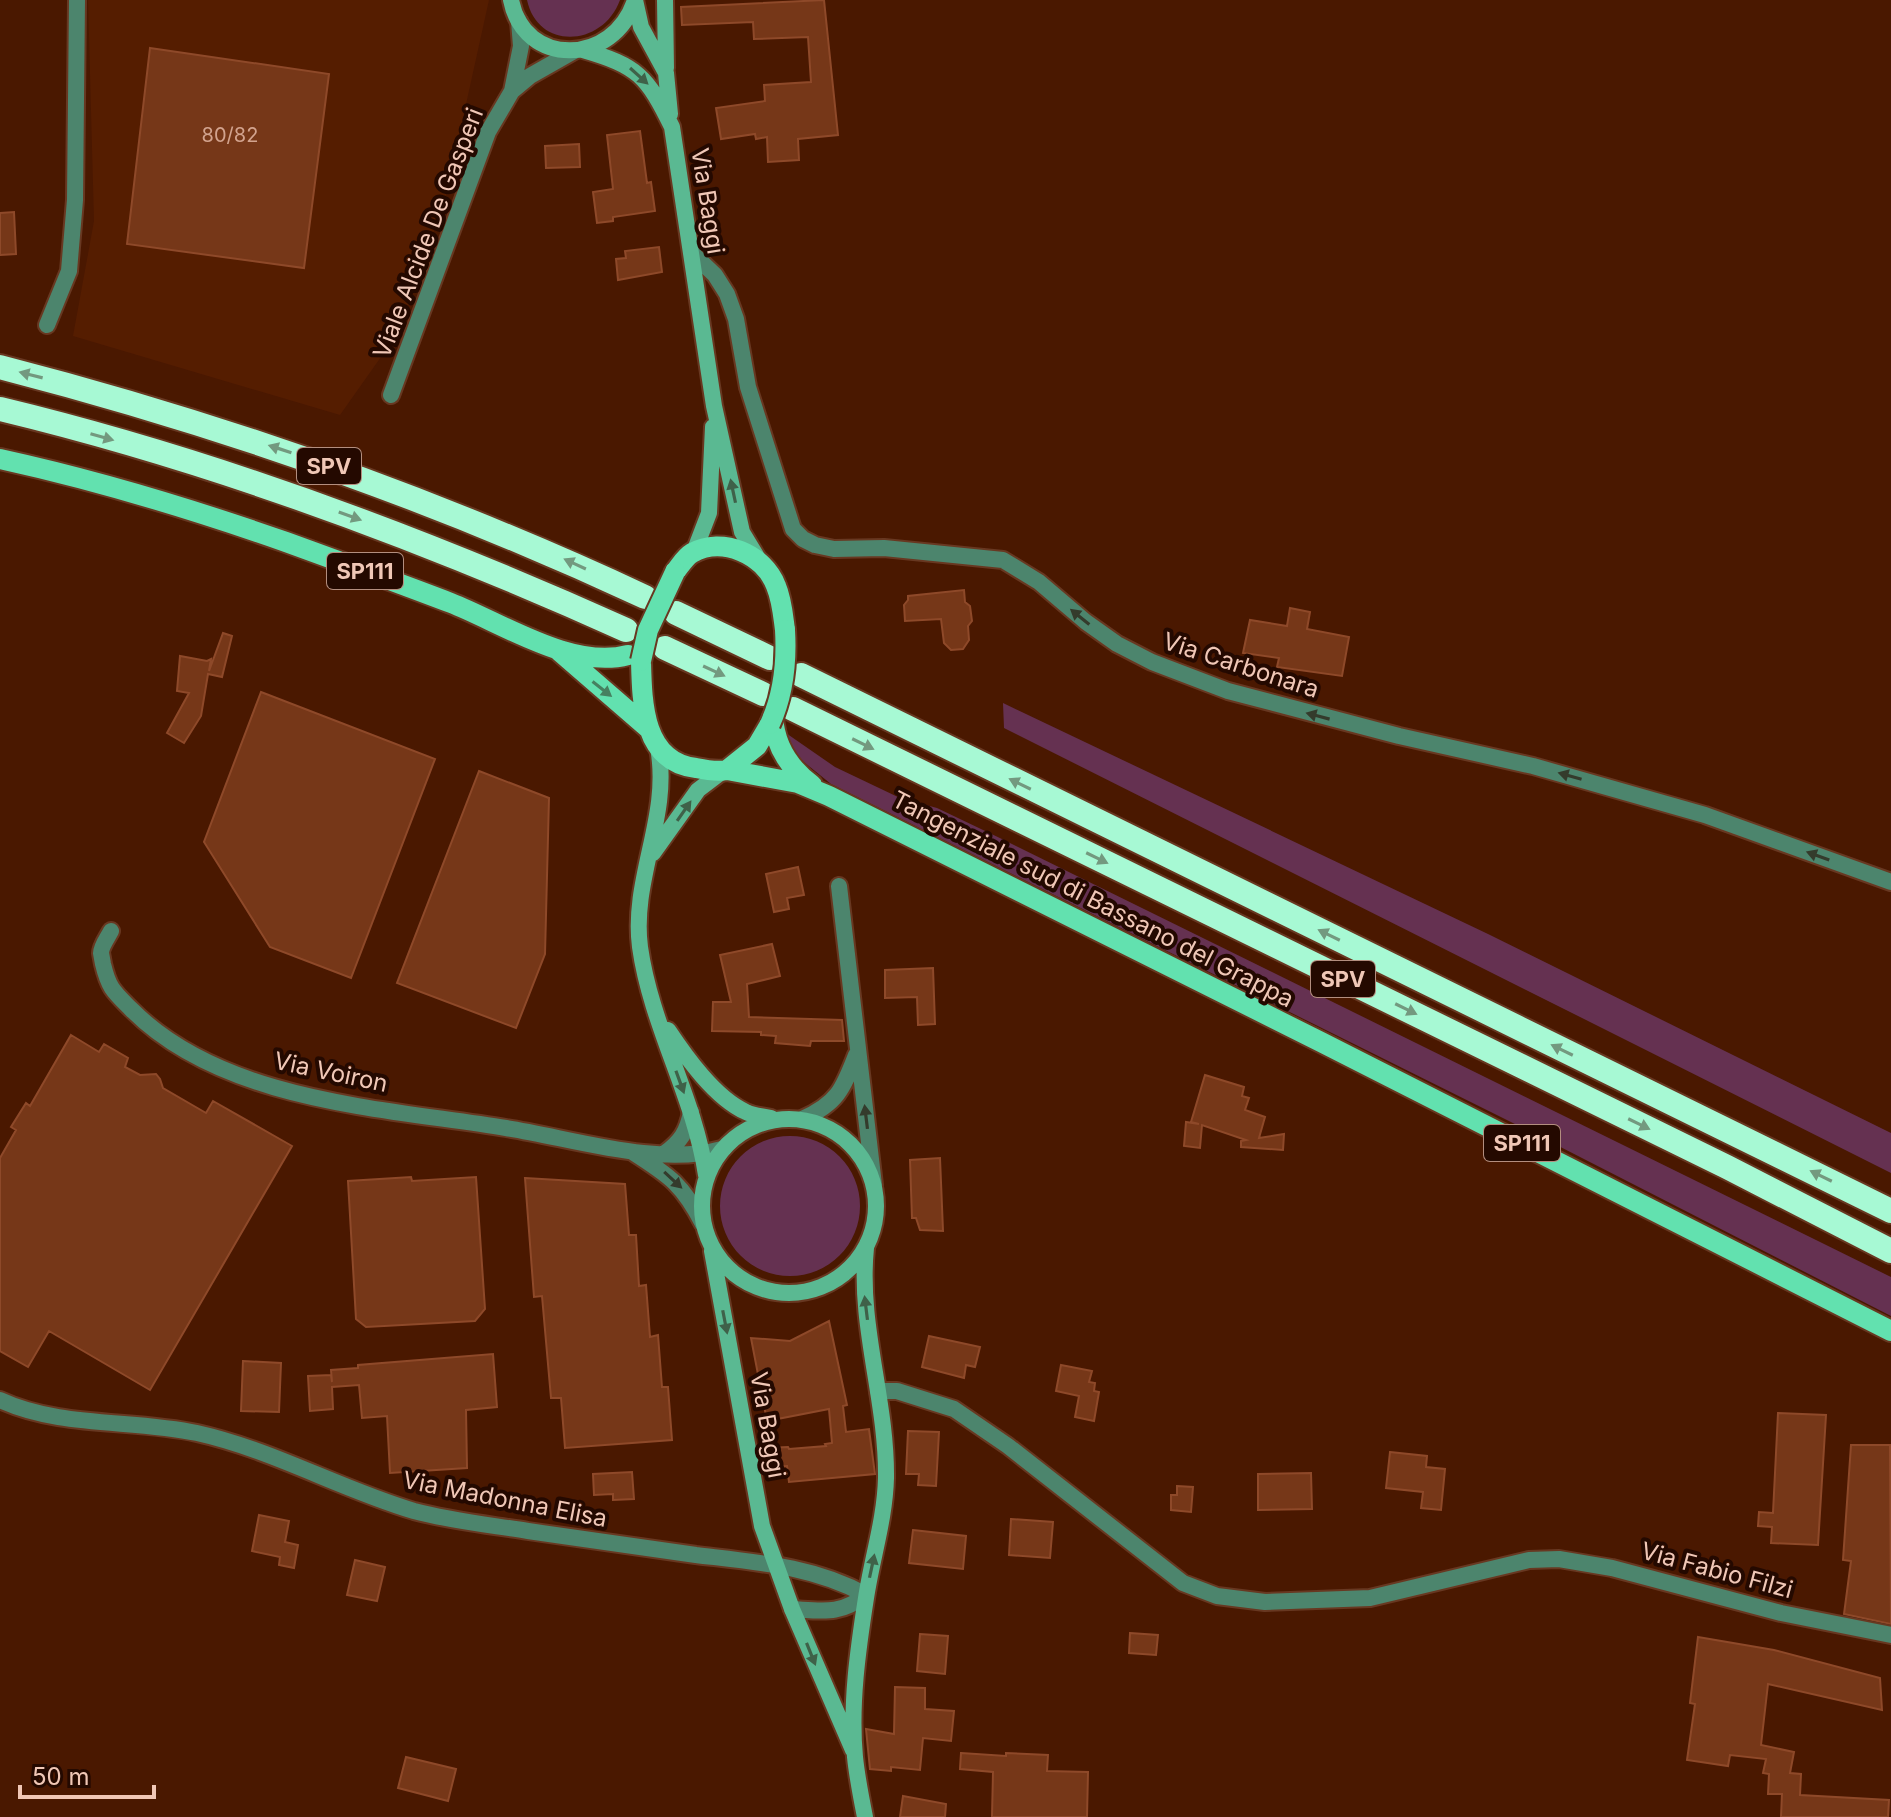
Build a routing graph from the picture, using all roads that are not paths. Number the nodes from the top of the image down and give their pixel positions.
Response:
1 (77, 0) edge
2 (511, 0) edge
3 (635, 0) edge
4 (665, 0) edge
5 (519, 21) junction
6 (579, 50) junction
7 (666, 73) junction
8 (512, 91) junction
9 (672, 127) junction
10 (693, 254) junction
11 (47, 325) dead end
12 (0, 367) edge
13 (391, 395) dead end
14 (714, 406) junction
15 (0, 409) edge
16 (0, 459) edge
17 (694, 552) junction
18 (761, 563) junction
19 (645, 597) dead end
20 (676, 613) dead end
21 (637, 630) junction
22 (665, 648) dead end
23 (556, 649) junction
24 (635, 658) junction
25 (770, 658) dead end
26 (801, 675) dead end
27 (763, 694) dead end
28 (778, 719) junction
29 (649, 729) junction
30 (658, 748) junction
31 (725, 770) junction
32 (829, 796) junction
33 (650, 857) junction
34 (1891, 882) edge
35 (839, 886) dead end
36 (111, 931) dead end
37 (653, 1008) junction
38 (858, 1049) junction
39 (691, 1112) junction
40 (776, 1119) junction
41 (802, 1119) junction
42 (722, 1149) junction
43 (629, 1150) junction
44 (665, 1153) junction
45 (703, 1154) junction
46 (706, 1175) junction
47 (874, 1185) junction
48 (1891, 1211) edge
49 (703, 1224) junction
50 (711, 1246) junction
51 (866, 1248) junction
52 (1891, 1251) edge
53 (1891, 1331) edge
54 (878, 1391) junction
55 (0, 1400) edge
56 (776, 1564) junction
57 (866, 1595) junction
58 (792, 1609) junction
59 (1891, 1635) edge
60 (855, 1755) junction
61 (865, 1817) edge

1 - 11 street
2 - 5 main road, Viale Alcide De Gasperi
3 - 6 main road, Viale Alcide De Gasperi
3 - 7 main road, Viale Alcide De Gasperi
4 - 7 main road, Viale Alcide De Gasperi
5 - 6 main road
5 - 8 street, Viale Alcide De Gasperi
6 - 8 street, Viale Alcide De Gasperi
6 -> 9 main road, Via Baggi
7 - 9 main road, Viale Alcide De Gasperi
8 - 13 street, Viale Alcide De Gasperi
9 - 10 main road, Via Baggi
10 - 14 main road, Via Baggi
34 -> 10 street, Via Carbonara
19 -> 12 highway, SPV
14 - 17 main road, Via Baggi
18 -> 14 main road, Via Baggi
15 -> 21 highway, SPV
16 - 23 main road, SP111
17 - 18 main road
17 - 21 main road, bridge
18 - 28 main road, bridge
20 - 25 highway
21 - 24 main road, bridge
22 -> 27 highway
23 - 24 main road, SP111
23 -> 29 main road, SP111
24 - 29 main road, SP111
48 -> 26 highway, SPV
28 - 31 main road
28 - 32 main road, Tangenziale sud di Bassano del Grappa / SP111
28 -> 52 highway, SPV
29 - 30 main road, SP111
30 - 31 main road, Tangenziale sud di Bassano del Grappa / SP111
30 - 33 main road, Via Baggi
31 - 32 main road, Tangenziale sud di Bassano del Grappa / SP111
33 -> 31 main road, Via Baggi
32 - 53 main road, Tangenziale sud di Bassano del Grappa / SP111
33 - 37 main road, Via Baggi
35 - 38 street, Via Baggi
36 - 43 street, Via Voiron
37 -> 39 main road, Via Baggi
37 - 40 main road, Via Baggi
38 - 41 street, Via Baggi
47 -> 38 street, Via Baggi
39 - 44 street
39 - 45 main road, Via Baggi
40 - 41 main road, Via Baggi
40 - 42 main road, Via Baggi
41 - 47 main road, Via Baggi
42 - 45 street, Via Voiron
42 - 46 main road, Via Baggi
43 - 44 street, Via Voiron
43 -> 49 street, Via Voiron
44 - 45 street, Via Voiron
45 - 46 main road, Via Baggi
46 - 49 main road, Via Baggi
47 - 51 main road, Via Baggi
49 - 50 main road, Via Baggi
50 - 51 main road, Via Baggi
50 -> 56 main road, Via Baggi
54 -> 51 main road, Via Baggi
57 -> 54 main road, Via Baggi
54 - 59 street, Via Fabio Filzi
55 - 56 street, Via Madonna Elisa
56 - 57 street, Via Madonna Elisa
56 - 58 main road, Via Baggi
57 - 58 street
57 - 60 main road, Via Baggi
58 -> 60 main road, Via Baggi
60 - 61 main road, Via Baggi

